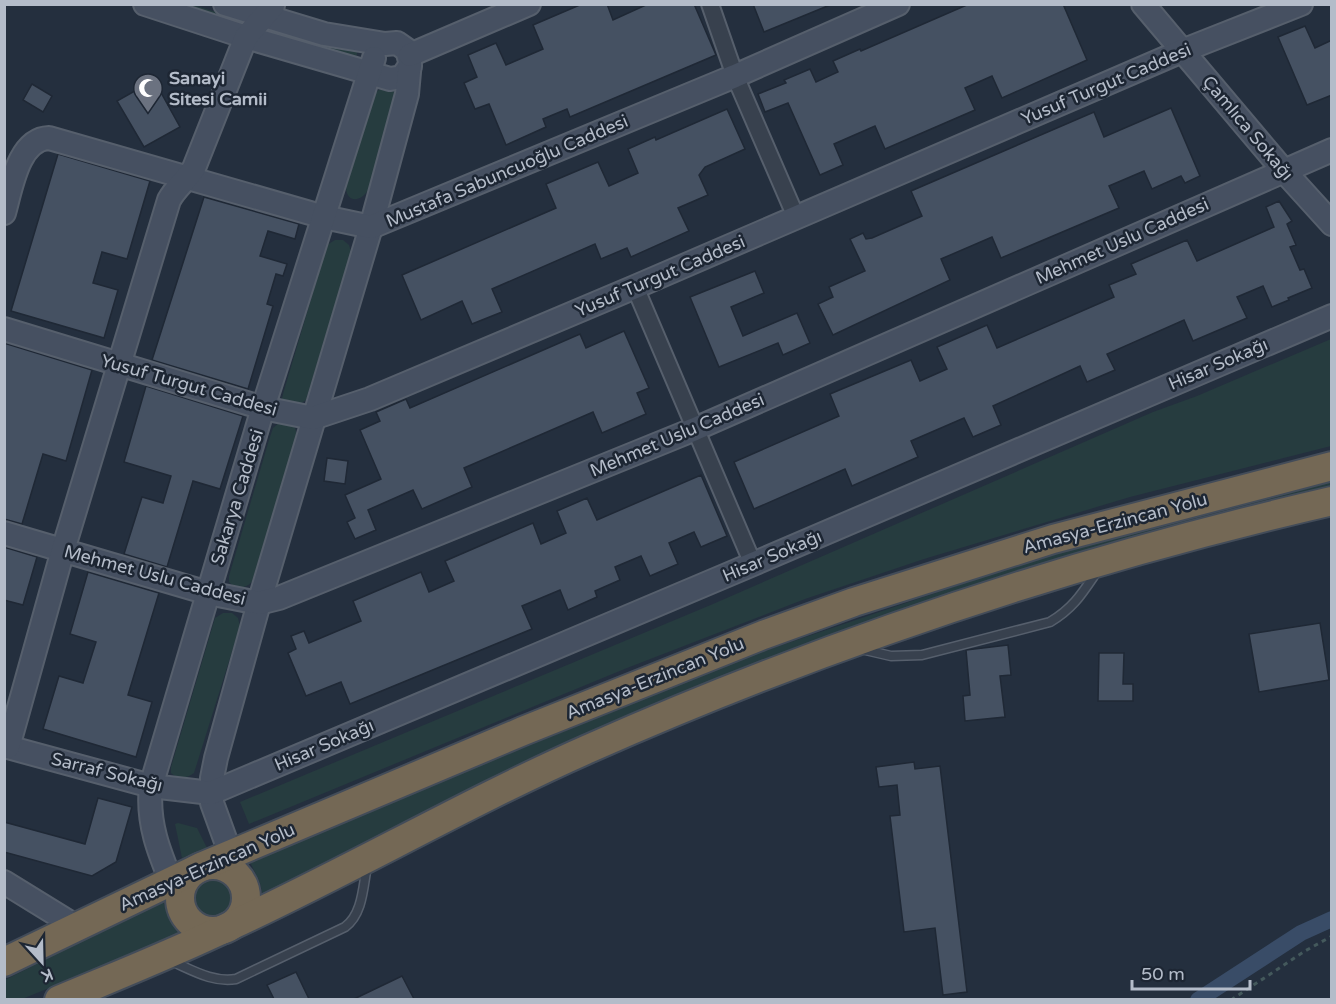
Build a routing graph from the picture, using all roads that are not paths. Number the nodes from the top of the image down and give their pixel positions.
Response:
1 (145, 4) edge
2 (529, 4) edge
3 (710, 4) edge
4 (898, 4) edge
5 (1143, 4) edge
6 (1301, 4) edge
7 (239, 6) edge
8 (269, 10) edge
9 (246, 38) junction
10 (1182, 51) junction
11 (410, 61) junction
12 (378, 63) junction
13 (735, 76) junction
14 (1332, 150) edge
15 (1283, 170) junction
16 (189, 178) junction
17 (4, 213) edge
18 (324, 217) junction
19 (796, 217) junction
20 (1332, 224) edge
21 (371, 227) junction
22 (635, 287) junction
23 (1332, 316) edge
24 (4, 329) edge
25 (118, 365) junction
26 (263, 408) junction
27 (313, 418) junction
28 (695, 429) junction
29 (1332, 466) edge
30 (1332, 501) edge
31 (4, 533) edge
32 (63, 550) junction
33 (1103, 561) junction
34 (753, 564) junction
35 (208, 593) junction
36 (259, 603) junction
37 (843, 645) junction
38 (6, 746) edge
39 (151, 786) junction
40 (211, 793) junction
41 (369, 856) junction
42 (236, 867) junction
43 (4, 882) edge
44 (175, 892) junction
45 (76, 927) junction
46 (230, 927) junction
47 (160, 956) junction
48 (4, 962) edge
49 (59, 999) edge

1 - 9 street
2 - 11 street
3 - 13 street
4 - 13 street, Mustafa Sabuncuoğlu Caddesi
5 - 10 street, Çamlıca Sokağı
6 - 10 street, Yusuf Turgut Caddesi
7 - 8 street
7 - 9 street
8 - 9 street
8 - 12 street
9 - 12 street
9 - 16 street
10 - 15 street, Çamlıca Sokağı
10 - 19 street, Yusuf Turgut Caddesi
11 - 12 street
11 - 12 street
11 - 21 street
12 - 18 street, Sakarya Caddesi
13 - 19 street
13 - 21 street, Mustafa Sabuncuoğlu Caddesi
14 - 15 street, Mehmet Uslu Caddesi
15 - 20 street, Çamlıca Sokağı
15 - 28 street, Mehmet Uslu Caddesi
16 - 17 street, Mustafa Sabuncuoğlu Caddesi
16 - 18 street, Mustafa Sabuncuoğlu Caddesi
16 - 25 street
18 - 21 street, Mustafa Sabuncuoğlu Caddesi
18 - 26 street, Sakarya Caddesi
19 - 22 street, Yusuf Turgut Caddesi
21 - 27 street
22 - 27 street, Yusuf Turgut Caddesi
22 - 28 street
23 - 34 street, Hisar Sokağı
24 - 25 street, Yusuf Turgut Caddesi
25 - 26 street, Yusuf Turgut Caddesi
25 - 32 street
26 - 27 street, Yusuf Turgut Caddesi
26 - 35 street, Sakarya Caddesi
27 - 36 street
28 - 34 street
28 - 36 street, Mehmet Uslu Caddesi
29 - 42 highway, Amasya-Erzincan Yolu
30 - 33 highway, Amasya-Erzincan Yolu
31 - 32 street, Mehmet Uslu Caddesi
32 - 35 street, Mehmet Uslu Caddesi
32 - 38 street
33 - 37 highway, Amasya-Erzincan Yolu
33 - 37 lane
34 - 40 street, Hisar Sokağı
35 - 36 street, Mehmet Uslu Caddesi
35 - 39 street, Sakarya Caddesi
36 - 40 street
37 - 41 highway, Amasya-Erzincan Yolu
38 - 39 street, Sarraf Sokağı
39 - 40 street, Sarraf Sokağı
39 - 44 street, Sakarya Caddesi
40 - 42 street
41 - 46 highway, Amasya-Erzincan Yolu
41 - 47 lane
42 - 44 highway
42 - 46 highway
43 - 45 street
44 - 45 highway, Amasya-Erzincan Yolu
44 - 46 highway
45 - 48 highway, Amasya-Erzincan Yolu
46 - 47 highway, Amasya-Erzincan Yolu
47 - 49 highway, Amasya-Erzincan Yolu

